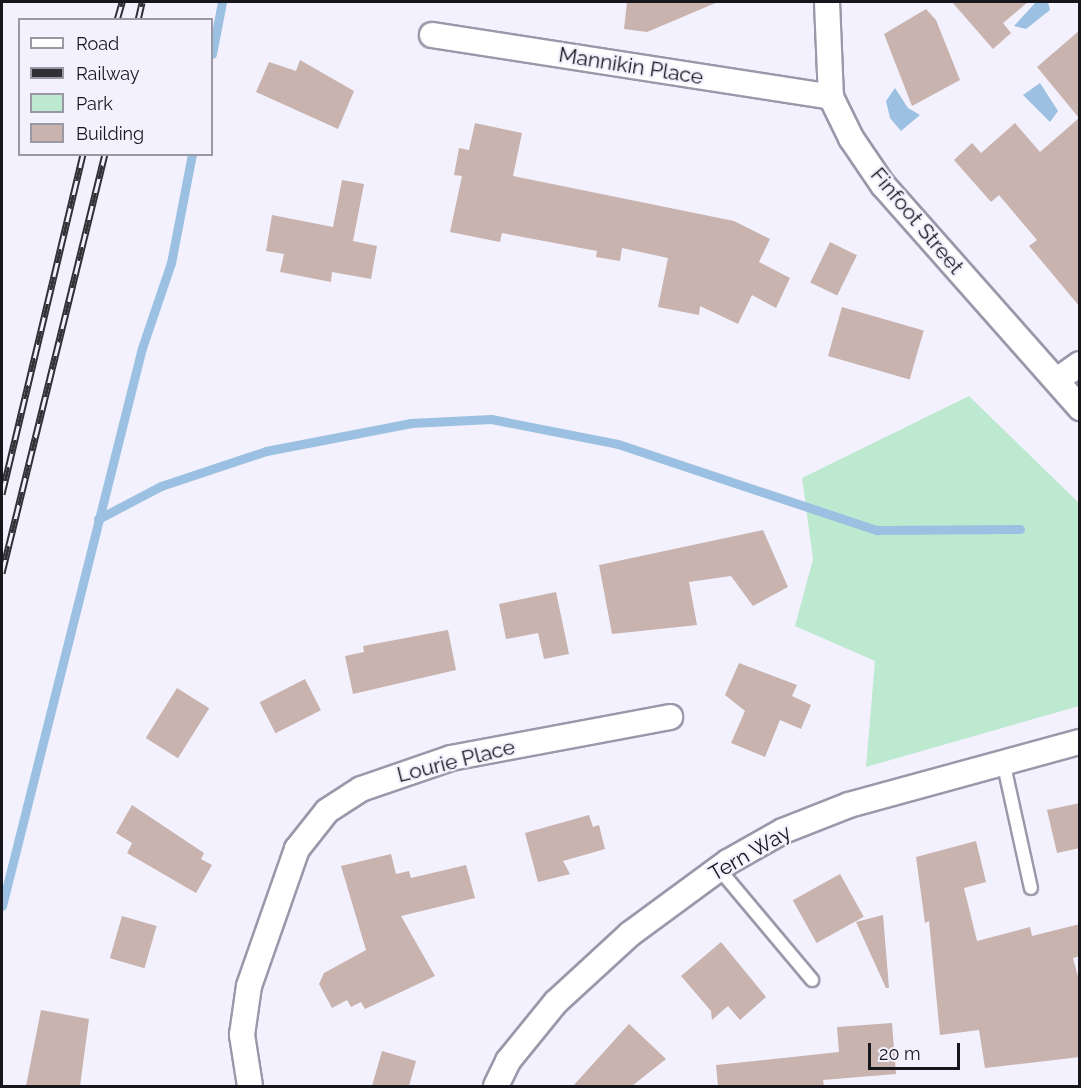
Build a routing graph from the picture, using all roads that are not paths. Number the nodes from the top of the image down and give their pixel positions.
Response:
1 (826, 2) edge
2 (432, 36) dead end
3 (831, 97) junction
4 (1080, 364) edge
5 (1057, 380) junction
6 (1080, 408) edge
7 (670, 717) dead end
8 (1080, 742) edge
9 (1003, 761) junction
10 (719, 869) junction
11 (1031, 888) dead end
12 (812, 980) dead end
13 (250, 1086) edge
14 (496, 1086) edge

1 - 3 street, Finfoot Street
2 - 3 street, Mannikin Place
3 - 5 street, Finfoot Street
4 - 5 street
5 - 6 street, Finfoot Street
7 - 13 street, Lourie Place
8 - 9 street, Tern Way
9 - 10 street, Tern Way
9 - 11 lane
10 - 12 lane
10 - 14 street, Tern Way

